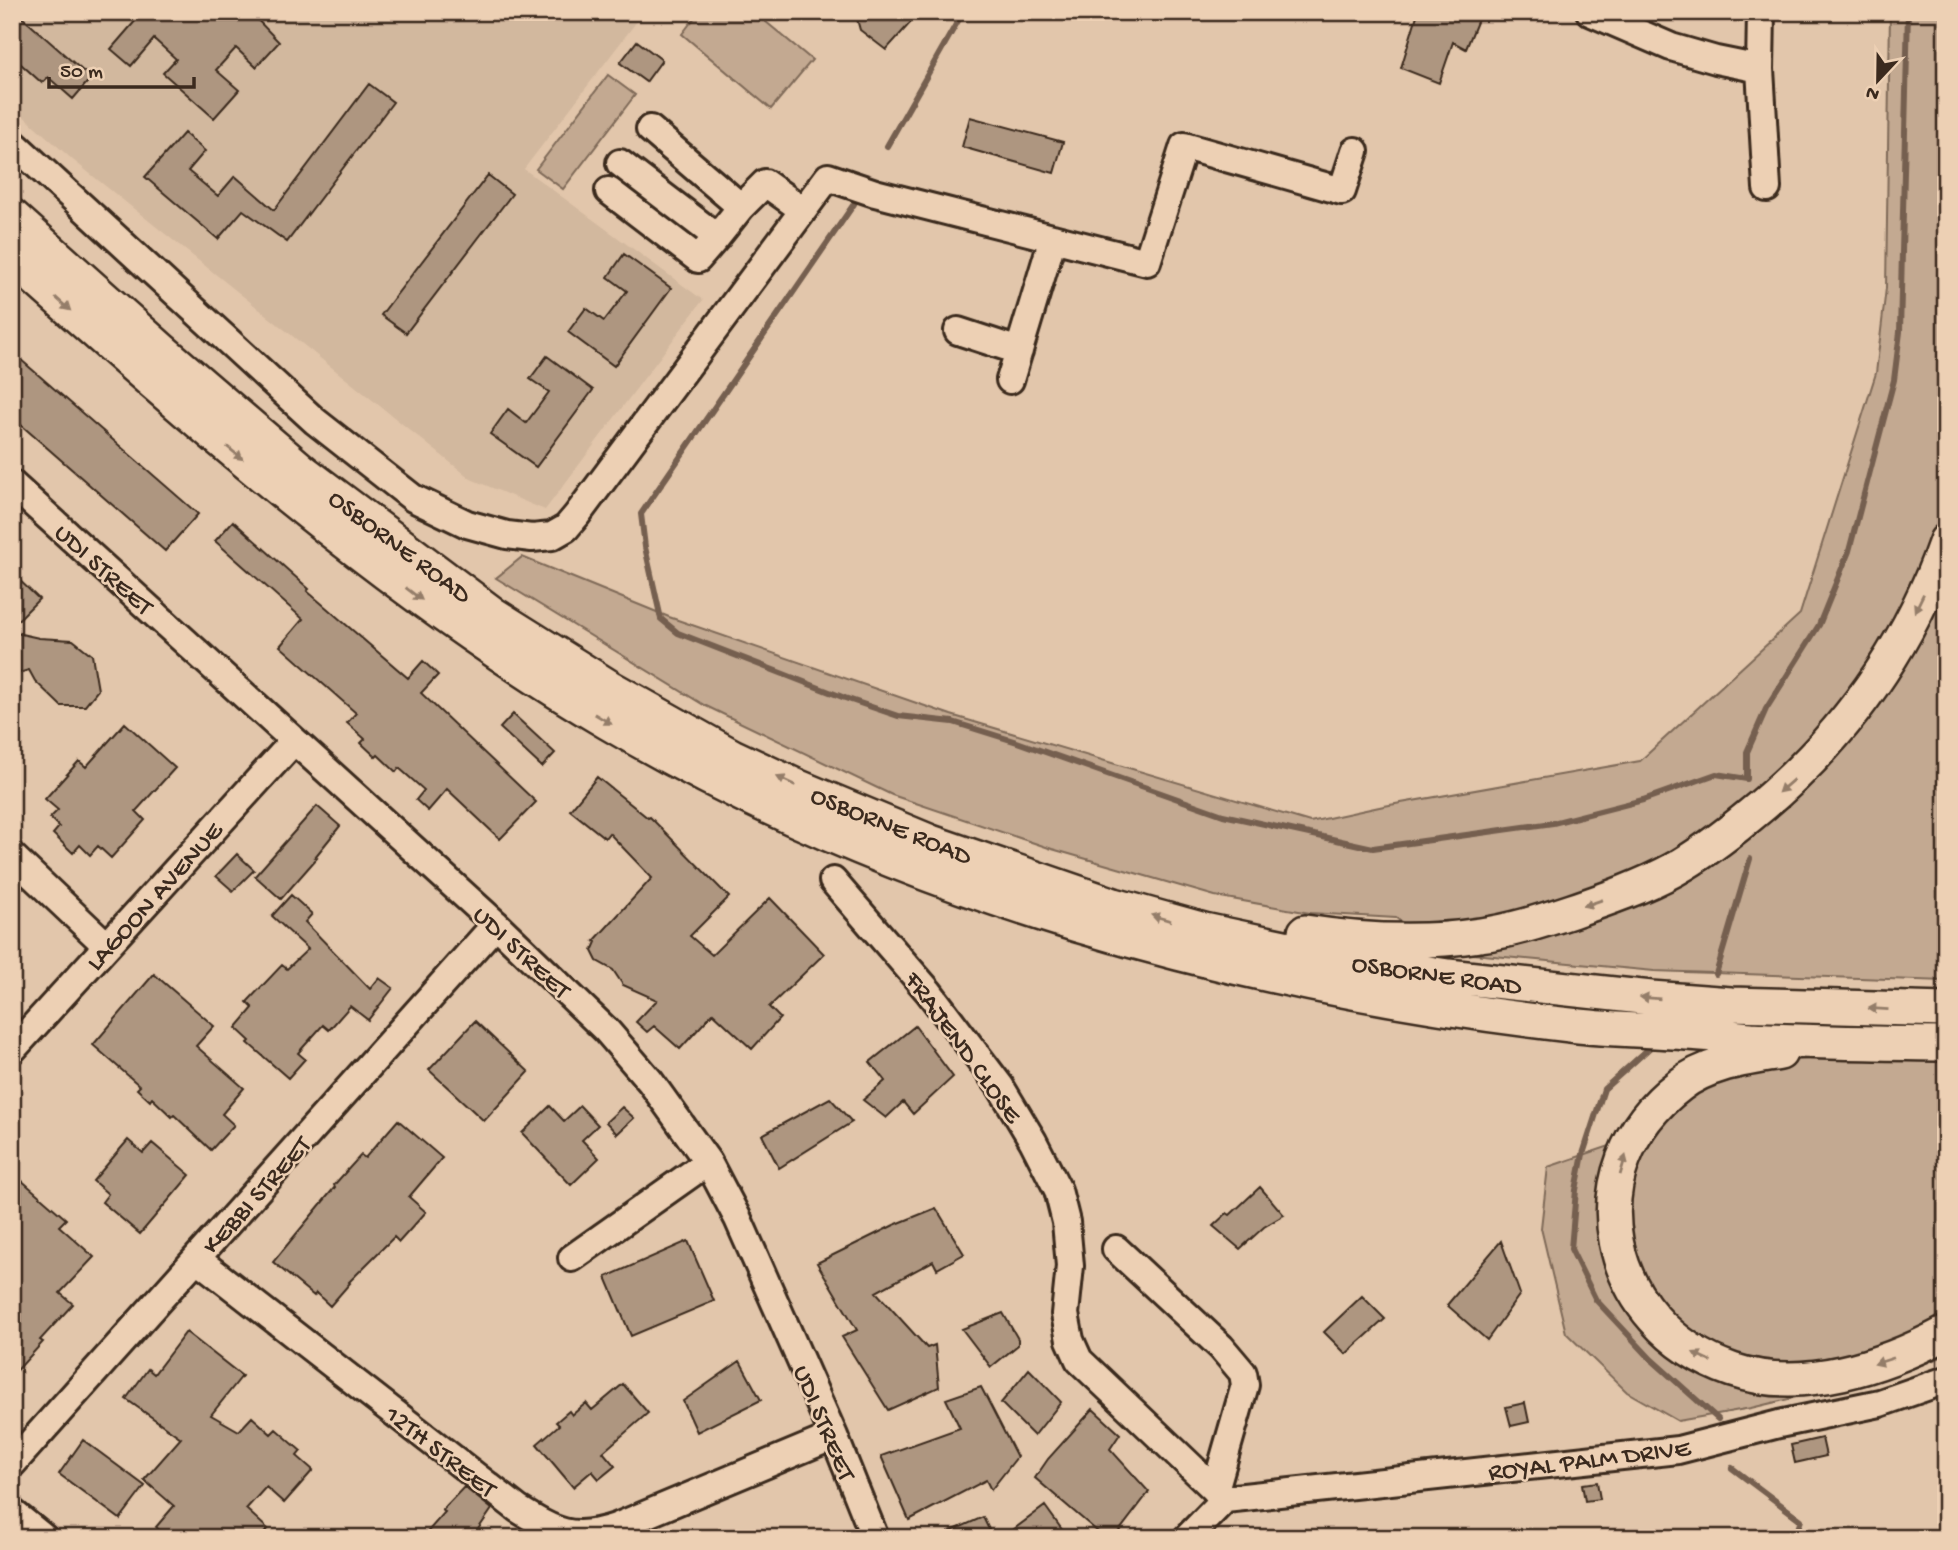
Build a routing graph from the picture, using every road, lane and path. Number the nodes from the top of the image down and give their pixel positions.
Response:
1 (1590, 12) edge
2 (1760, 12) edge
3 (1760, 69) junction
4 (650, 129) dead end
5 (12, 142) edge
6 (1355, 151) dead end
7 (620, 163) dead end
8 (1767, 188) dead end
9 (609, 191) dead end
10 (741, 207) junction
11 (803, 210) junction
12 (12, 216) edge
13 (717, 237) junction
14 (1053, 238) junction
15 (12, 258) edge
16 (958, 331) dead end
17 (1019, 351) junction
18 (1010, 380) dead end
19 (12, 484) edge
20 (1946, 541) edge
21 (294, 741) junction
22 (12, 856) edge
23 (834, 881) dead end
24 (496, 924) junction
25 (1204, 930) junction
26 (106, 945) junction
27 (1946, 1010) edge
28 (1852, 1042) junction
29 (1946, 1044) edge
30 (12, 1050) edge
31 (708, 1162) junction
32 (1116, 1249) dead end
33 (572, 1258) dead end
34 (197, 1259) junction
35 (1946, 1334) edge
36 (1946, 1380) edge
37 (834, 1436) junction
38 (12, 1464) edge
39 (1220, 1495) junction
40 (12, 1512) edge
41 (44, 1538) edge
42 (875, 1538) edge
43 (1187, 1538) edge

1 - 3 street
2 - 3 street
3 - 8 street
4 - 10 street
5 - 11 street
6 - 14 street
7 - 13 street
9 - 13 street
10 - 11 street
10 - 13 street
11 - 14 street
25 -> 12 main road, OSBORNE ROAD
14 - 17 street
15 -> 28 main road, OSBORNE ROAD
16 - 17 street
17 - 18 street
19 - 21 street, UDI STREET
20 -> 25 main road
21 - 24 street, UDI STREET
21 - 26 street, LAGOON AVENUE
22 - 26 street
23 - 39 street, FRAJEND CLOSE
24 - 31 street, UDI STREET
24 - 34 street, KEBBI STREET
27 -> 25 main road, OSBORNE ROAD
26 - 30 street, LAGOON AVENUE
28 - 29 main road, OSBORNE ROAD
35 -> 28 main road
31 - 33 street
31 - 37 street, UDI STREET
32 - 39 street
34 - 37 street, 12TH STREET
34 - 38 street, KEBBI STREET
36 - 39 street, ROYAL PALM DRIVE
37 - 42 street, UDI STREET
39 - 43 street
40 - 41 street

